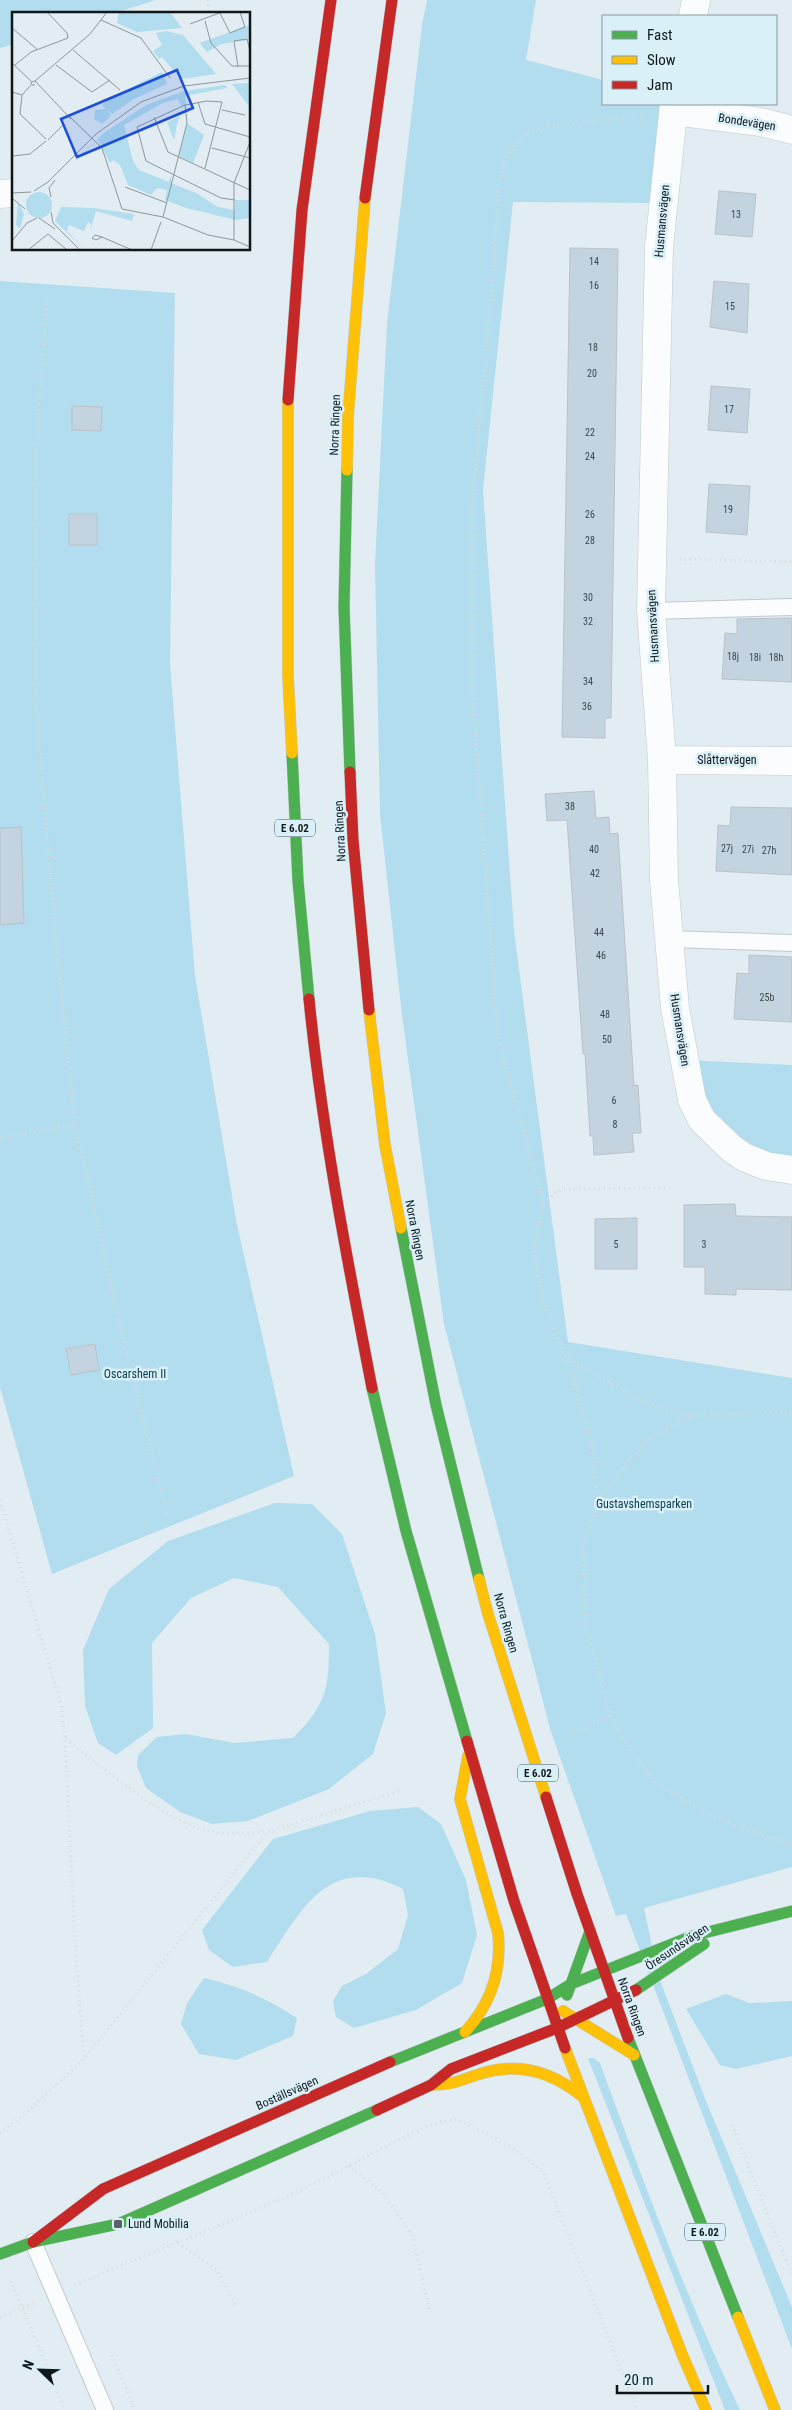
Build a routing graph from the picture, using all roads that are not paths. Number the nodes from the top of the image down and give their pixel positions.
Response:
1 (330, 0) edge
2 (392, 0) edge
3 (696, 0) edge
4 (693, 15) edge
5 (673, 107) edge
6 (792, 130) edge
7 (792, 608) edge
8 (651, 611) junction
9 (662, 760) junction
10 (792, 760) edge
11 (668, 939) junction
12 (792, 943) edge
13 (792, 1170) edge
14 (469, 1752) junction
15 (792, 1911) edge
16 (732, 1928) junction
17 (590, 1931) junction
18 (604, 1972) junction
19 (571, 1984) junction
20 (547, 1999) junction
21 (615, 2000) junction
22 (561, 2009) junction
23 (575, 2018) junction
24 (557, 2028) junction
25 (465, 2032) junction
26 (634, 2055) junction
27 (431, 2086) junction
28 (583, 2097) junction
29 (33, 2242) junction
30 (0, 2254) edge
31 (105, 2410) edge
32 (706, 2410) edge
33 (775, 2410) edge

1 - 14 main road, E 6.02
2 - 17 main road, Norra Ringen / E 6.02
3 - 4 street
5 - 6 street, Bondevägen
5 - 8 street, Husmansvägen
7 - 8 lane
8 - 9 street, Husmansvägen
9 - 10 street, Slåttervägen
9 - 11 street, Husmansvägen
11 - 12 lane
11 - 13 street, Husmansvägen
14 - 20 main road, E 6.02
14 - 25 main road
15 - 16 main road, Öresundsvägen
16 - 18 main road, Öresundsvägen
16 - 21 main road, Öresundsvägen
17 - 18 main road, Norra Ringen / E 6.02
17 - 19 main road
18 - 19 main road, Öresundsvägen
18 - 21 main road, Norra Ringen / E 6.02
19 - 20 main road, Öresundsvägen
19 - 22 main road
20 - 22 main road
20 - 24 main road, E 6.02
20 - 25 main road, Boställsvägen
21 - 23 main road, Öresundsvägen
21 - 26 main road, Norra Ringen / E 6.02
22 - 23 main road
22 - 24 main road
23 - 24 main road, Öresundsvägen
23 - 26 main road
24 - 27 main road, Boställsvägen
24 - 28 main road, E 6.02
25 - 29 main road, Boställsvägen
26 - 33 main road, Norra Ringen / E 6.02
27 - 28 main road
27 - 29 main road, Boställsvägen
28 - 32 main road, E 6.02
29 - 30 main road, Boställsvägen
29 - 31 lane

